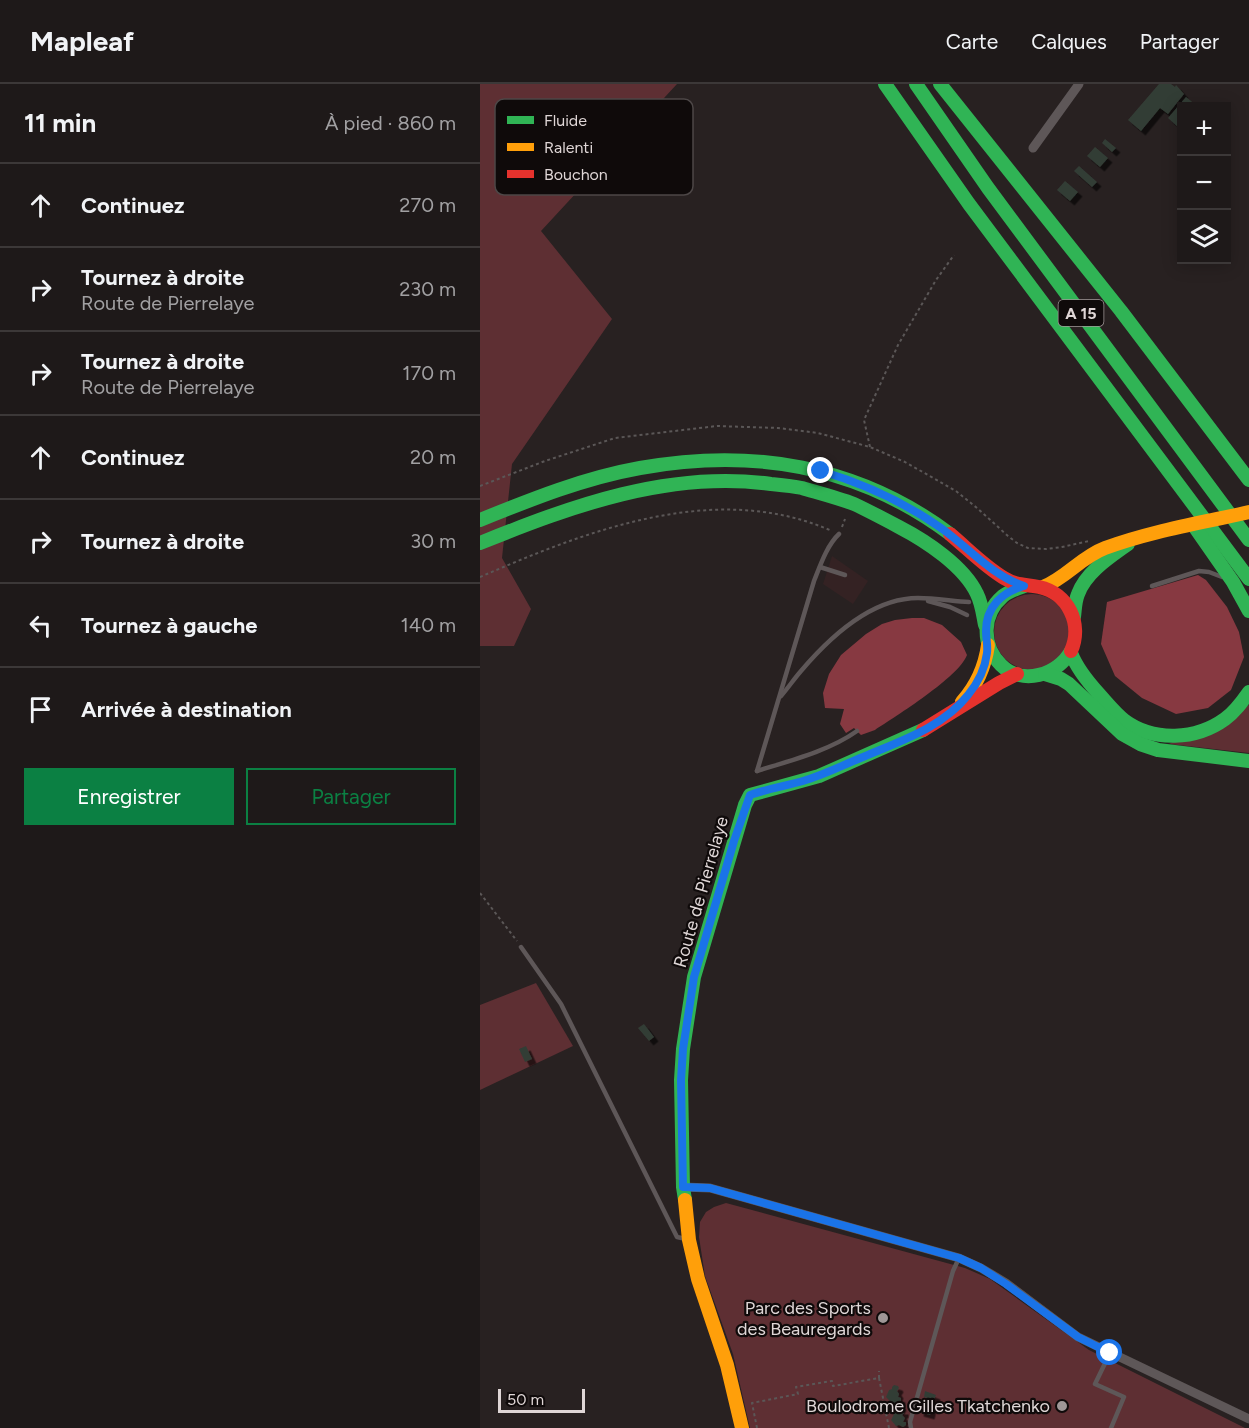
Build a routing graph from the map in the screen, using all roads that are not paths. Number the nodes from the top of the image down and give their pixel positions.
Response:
1 (885, 84) edge
2 (916, 84) edge
3 (940, 84) edge
4 (1078, 84) edge
5 (1033, 148) dead end
6 (1138, 431) junction
7 (1249, 480) edge
8 (1249, 512) edge
9 (480, 520) edge
10 (839, 534) road end
11 (1249, 540) edge
12 (1132, 541) junction
13 (480, 543) edge
14 (820, 567) junction
15 (845, 574) dead end
16 (1249, 579) edge
17 (1233, 582) junction
18 (1024, 586) junction
19 (1152, 586) dead end
20 (1043, 587) junction
21 (917, 598) junction
22 (969, 602) dead end
23 (1249, 611) edge
24 (966, 615) dead end
25 (1074, 617) junction
26 (986, 627) junction
27 (988, 645) junction
28 (1071, 653) junction
29 (1017, 674) junction
30 (1045, 674) junction
31 (1249, 692) edge
32 (779, 697) junction
33 (952, 712) junction
34 (857, 731) dead end
35 (1249, 760) edge
36 (521, 947) road end
37 (683, 1187) junction
38 (689, 1240) junction
39 (959, 1258) junction
40 (1110, 1353) junction
41 (1249, 1419) edge
42 (742, 1428) edge
43 (911, 1428) edge
44 (1111, 1428) edge

1 - 6 main road, A 15
2 - 11 main road, A 15
3 - 7 main road
4 - 5 street
6 - 16 main road, A 15
6 - 17 main road
8 - 12 main road
9 - 18 main road
10 - 14 lane
12 - 20 main road
12 - 25 main road
13 - 26 main road
14 - 15 lane
14 - 32 lane
17 - 19 lane
17 - 23 main road
18 - 20 main road
18 - 26 main road
20 - 25 main road
21 - 22 lane
21 - 24 lane
21 - 32 lane
25 - 28 main road
26 - 27 main road
27 - 29 main road
27 - 33 main road, Route de Pierrelaye
28 - 30 main road
28 - 31 main road
29 - 30 main road
29 - 33 main road, Route de Pierrelaye
30 - 35 main road
32 - 34 lane
33 - 37 main road, Route de Pierrelaye
36 - 38 lane
37 - 38 main road, Route de Pierrelaye
37 - 39 street
38 - 42 main road, Route de Pierrelaye
39 - 40 street
39 - 43 lane
40 - 41 street
40 - 44 lane

